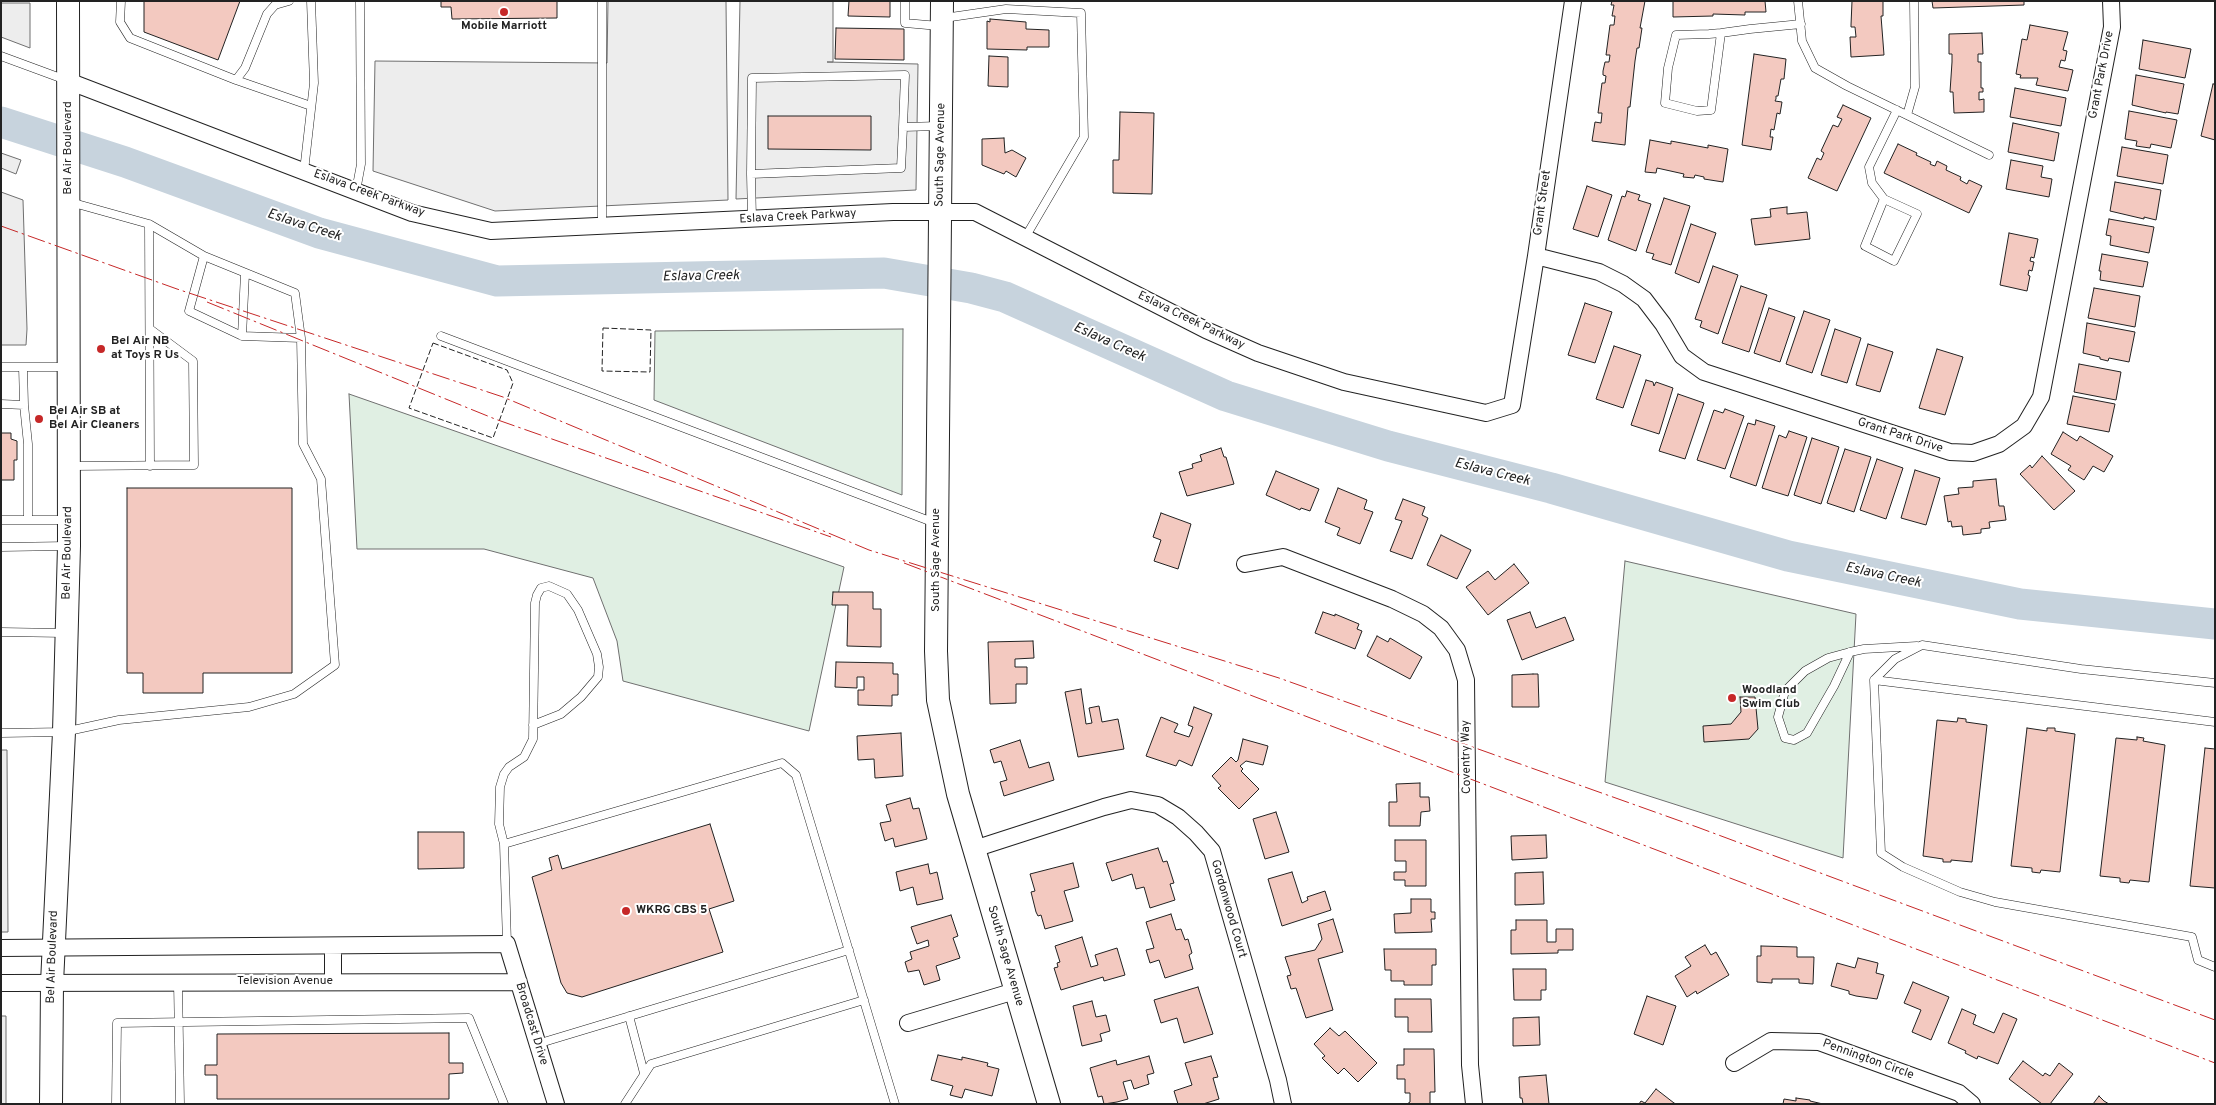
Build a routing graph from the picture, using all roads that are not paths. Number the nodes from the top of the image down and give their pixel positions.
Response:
1 (68, 1) edge
2 (289, 1) edge
3 (311, 1) edge
4 (360, 1) edge
5 (602, 1) edge
6 (905, 1) edge
7 (1573, 1) edge
8 (1798, 1) edge
9 (1914, 1) edge
10 (2111, 1) edge
11 (121, 3) edge
12 (942, 16) edge
13 (1800, 24) junction
14 (1721, 33) junction
15 (1, 56) edge
16 (68, 80) junction
17 (236, 80) junction
18 (311, 106) junction
19 (1897, 110) junction
20 (1907, 115) junction
21 (941, 126) junction
22 (903, 127) junction
23 (1989, 155) dead end
24 (304, 171) junction
25 (751, 174) junction
26 (356, 191) junction
27 (1884, 199) junction
28 (69, 202) junction
29 (940, 212) junction
30 (752, 219) junction
31 (149, 224) junction
32 (602, 226) junction
33 (1026, 236) junction
34 (204, 256) junction
35 (1536, 256) junction
36 (245, 273) junction
37 (150, 329) junction
38 (242, 336) junction
39 (442, 336) dead end
40 (301, 338) junction
41 (1, 367) edge
42 (23, 367) junction
43 (70, 368) junction
44 (1, 404) edge
45 (24, 405) junction
46 (1512, 405) joint
47 (70, 466) junction
48 (150, 466) junction
49 (28, 518) junction
50 (1, 520) edge
51 (69, 520) junction
52 (937, 524) junction
53 (69, 546) junction
54 (1, 547) edge
55 (1245, 564) dead end
56 (1, 632) edge
57 (67, 632) junction
58 (1922, 645) junction
59 (1850, 652) junction
60 (1874, 680) junction
61 (2215, 683) edge
62 (2215, 722) edge
63 (533, 725) junction
64 (64, 732) junction
65 (1, 733) edge
66 (504, 844) junction
67 (974, 849) junction
68 (507, 944) junction
69 (333, 946) junction
70 (1, 948) edge
71 (53, 948) junction
72 (848, 950) junction
73 (2215, 967) edge
74 (178, 982) junction
75 (333, 982) junction
76 (519, 982) junction
77 (1, 983) edge
78 (52, 983) junction
79 (1015, 991) junction
80 (864, 1000) junction
81 (629, 1016) junction
82 (179, 1022) junction
83 (908, 1023) dead end
84 (537, 1044) junction
85 (1734, 1063) dead end
86 (644, 1073) junction
87 (51, 1104) edge
88 (116, 1104) edge
89 (180, 1104) edge
90 (504, 1104) edge
91 (556, 1104) edge
92 (625, 1104) edge
93 (895, 1104) edge
94 (1048, 1104) edge
95 (1283, 1104) edge
96 (1474, 1104) edge
97 (1972, 1104) edge

1 - 16 street, Bel Air Boulevard
2 - 17 lane
3 - 18 lane
4 - 26 lane
5 - 32 lane
6 - 12 lane
7 - 35 street, Grant Street
8 - 13 lane
9 - 20 lane
10 - 35 street, Grant Park Drive
11 - 17 lane
12 - 21 street, South Sage Avenue
12 - 33 lane
13 - 14 lane
13 - 19 lane
14 - 14 lane
15 - 16 lane
16 - 24 street, Eslava Creek Parkway
16 - 28 street, Bel Air Boulevard
17 - 18 lane
18 - 24 lane
19 - 20 lane
19 - 27 lane
20 - 23 lane
21 - 22 lane
21 - 29 street, South Sage Avenue
22 - 25 lane
22 - 25 lane
24 - 26 street, Eslava Creek Parkway
25 - 30 lane
26 - 32 street, Eslava Creek Parkway
27 - 27 lane
28 - 31 lane
28 - 43 street, Bel Air Boulevard
29 - 30 street, Eslava Creek Parkway
29 - 33 street, Eslava Creek Parkway
29 - 52 street, South Sage Avenue
30 - 32 street, Eslava Creek Parkway
31 - 34 lane
31 - 37 lane
33 - 46 street, Eslava Creek Parkway
34 - 36 lane
34 - 38 lane
35 - 46 street, Grant Street
36 - 38 lane
36 - 40 lane
37 - 48 lane
37 - 48 lane
38 - 40 lane
39 - 52 lane
40 - 64 lane
41 - 42 lane
42 - 43 lane
42 - 45 lane
43 - 47 street, Bel Air Boulevard
44 - 45 lane
45 - 49 lane
47 - 48 lane
47 - 51 street, Bel Air Boulevard
49 - 50 lane
49 - 51 lane
51 - 53 street, Bel Air Boulevard
52 - 67 street, South Sage Avenue
53 - 54 lane
53 - 57 street, Bel Air Boulevard
55 - 96 street, Coventry Way
56 - 57 lane
57 - 64 street, Bel Air Boulevard
58 - 59 lane
58 - 60 lane
58 - 61 lane
59 - 59 lane
60 - 62 lane
60 - 73 lane
63 - 63 lane
63 - 66 lane
64 - 65 lane
64 - 71 street, Bel Air Boulevard
66 - 68 lane
66 - 72 lane
67 - 79 street, South Sage Avenue
67 - 95 street, Gordonwood Court
68 - 69 street
68 - 76 street, Broadcast Drive
69 - 71 street
69 - 75 street
70 - 71 street
71 - 78 street, Bel Air Boulevard
72 - 80 lane
72 - 81 lane
74 - 75 street, Television Avenue
74 - 78 street, Television Avenue
74 - 82 lane
75 - 76 street, Television Avenue
76 - 84 street, Broadcast Drive
77 - 78 street, Television Avenue
78 - 87 street, Bel Air Boulevard
79 - 83 street
79 - 94 street, South Sage Avenue
80 - 86 lane
80 - 93 lane
81 - 84 lane
81 - 86 lane
82 - 88 lane
82 - 89 lane
82 - 90 lane
84 - 91 street, Broadcast Drive
85 - 97 street, Pennington Circle
86 - 92 lane

